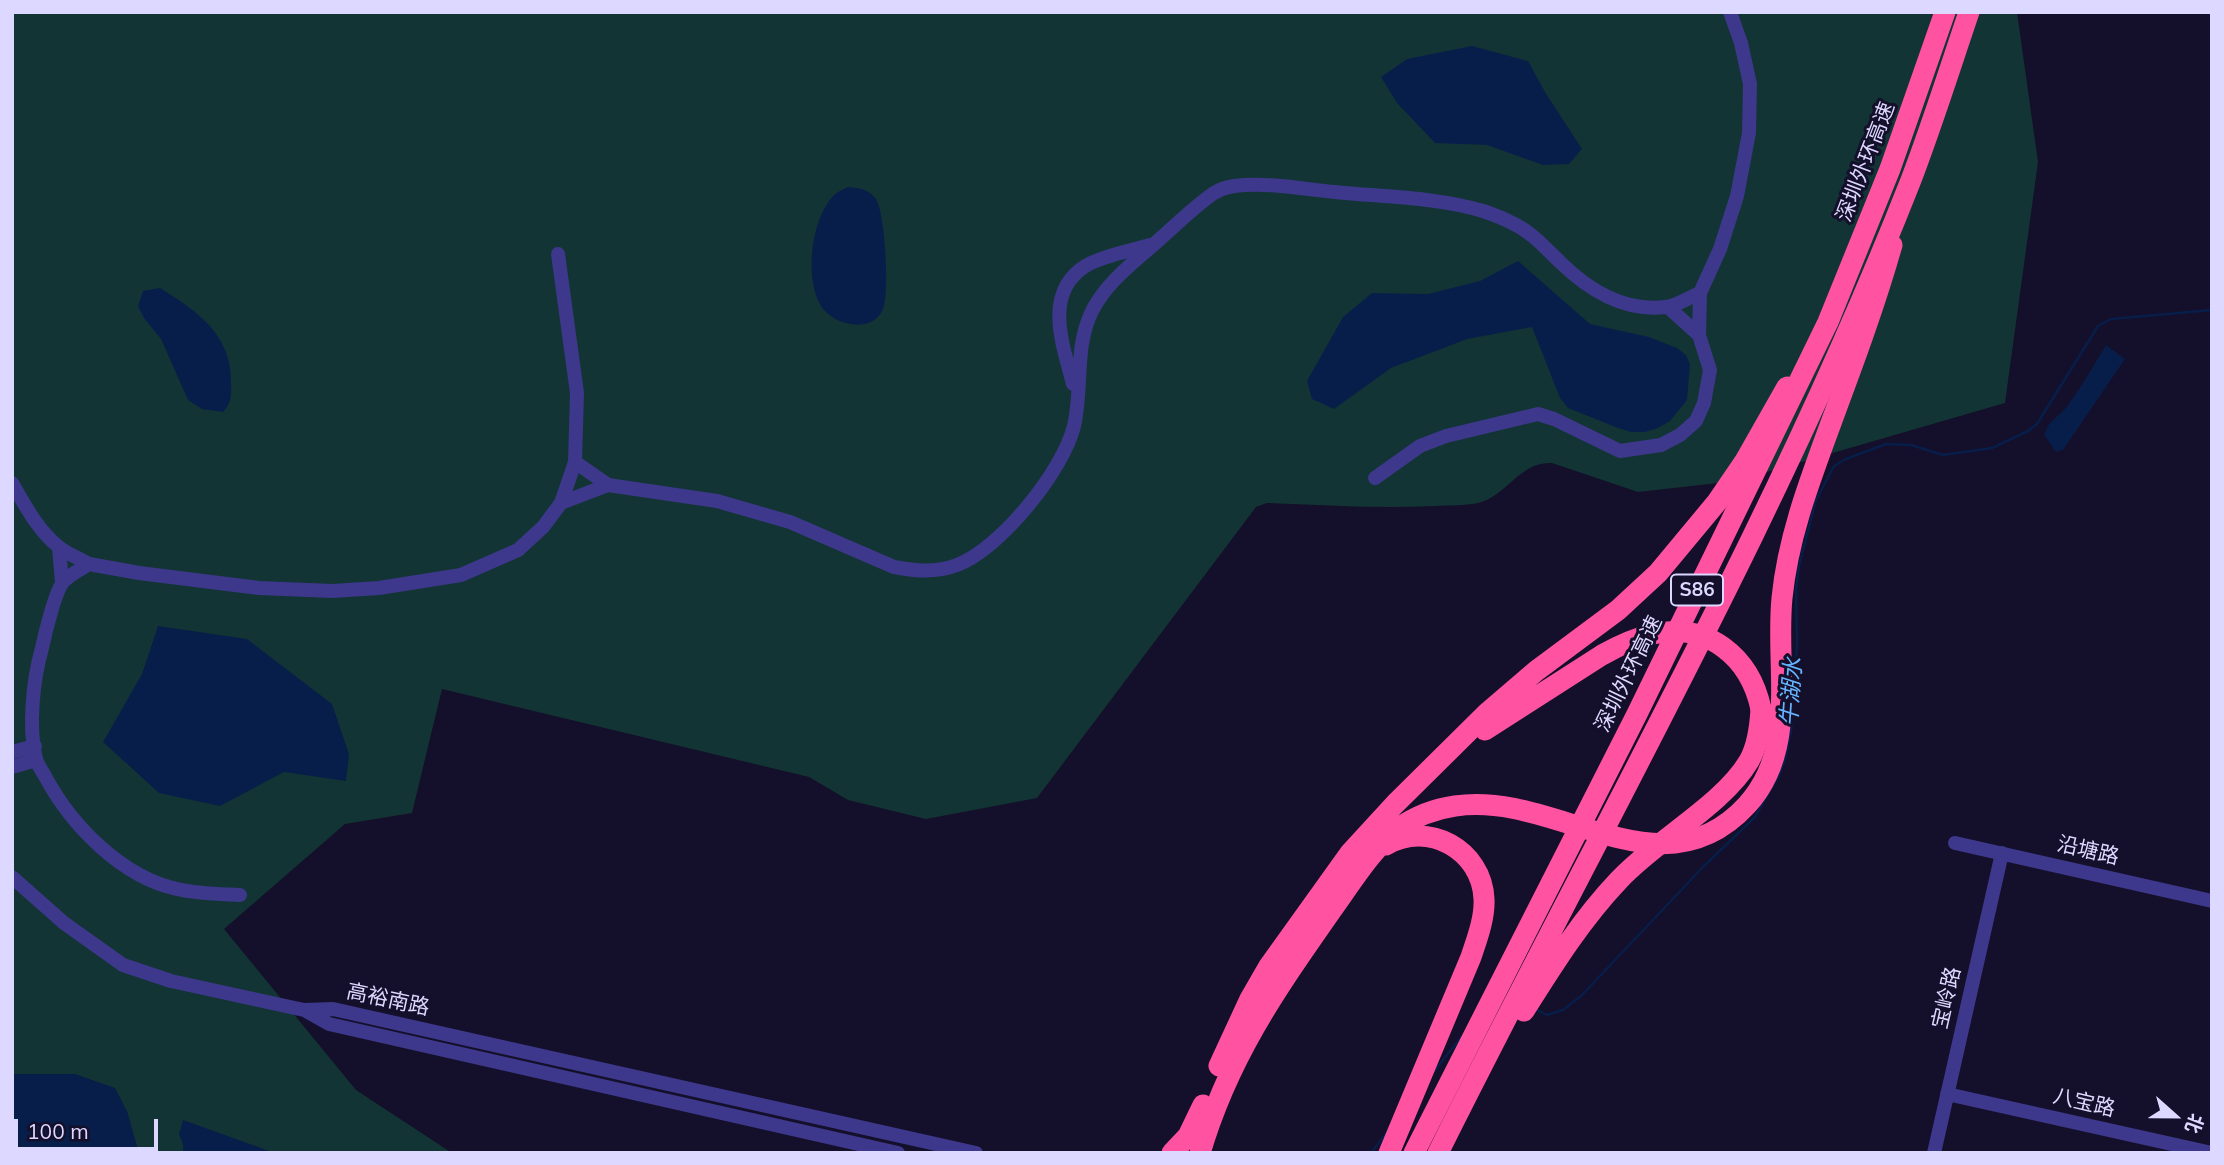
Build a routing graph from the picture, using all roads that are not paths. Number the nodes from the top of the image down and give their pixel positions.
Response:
1 (1730, 12) edge
2 (1945, 12) edge
3 (1969, 12) edge
4 (1912, 178) junction
5 (1156, 243) junction
6 (558, 254) dead end
7 (1700, 293) junction
8 (1668, 307) junction
9 (1828, 322) junction
10 (1699, 335) junction
11 (1078, 402) junction
12 (575, 462) junction
13 (1375, 478) dead end
14 (12, 483) edge
15 (608, 485) junction
16 (561, 503) junction
17 (60, 548) junction
18 (89, 564) junction
19 (62, 582) junction
20 (12, 752) edge
21 (36, 753) junction
22 (1445, 756) junction
23 (12, 767) edge
24 (1955, 843) dead end
25 (1376, 852) junction
26 (2002, 853) junction
27 (12, 877) edge
28 (240, 895) dead end
29 (2212, 901) edge
30 (304, 1010) junction
31 (1947, 1094) junction
32 (1441, 1147) edge
33 (898, 1153) edge
34 (976, 1153) edge
35 (1172, 1153) edge
36 (1200, 1153) edge
37 (1390, 1153) edge
38 (1414, 1153) edge
39 (1934, 1153) edge
40 (2212, 1153) edge

1 - 7 street
2 - 9 highway, 深圳外环高速 / S86, bridge
3 - 4 highway, S86, bridge
4 - 25 highway, bridge
4 - 32 highway, S86, bridge
5 - 8 street
5 - 11 street
5 - 11 street
6 - 12 street
7 - 8 street
7 - 10 street
8 - 10 street
9 - 22 highway, bridge
9 - 38 highway, 深圳外环高速 / S86, bridge
10 - 13 street
11 - 15 street
12 - 15 street
12 - 16 street
14 - 17 street
15 - 16 street
16 - 18 street
17 - 18 street
17 - 19 street
18 - 19 street
19 - 21 street
20 - 21 street
21 - 23 street
21 - 28 street
22 - 32 highway, bridge
22 - 35 highway
24 - 26 street, 沿塘路
25 - 36 highway
25 - 37 highway
26 - 29 street, 沿塘路
26 - 31 street, 宝岭路
27 - 30 street
30 - 33 street, 高裕南路
30 - 34 street, 高裕南路
31 - 39 street, 宝岭路
31 - 40 street, 八宝路

